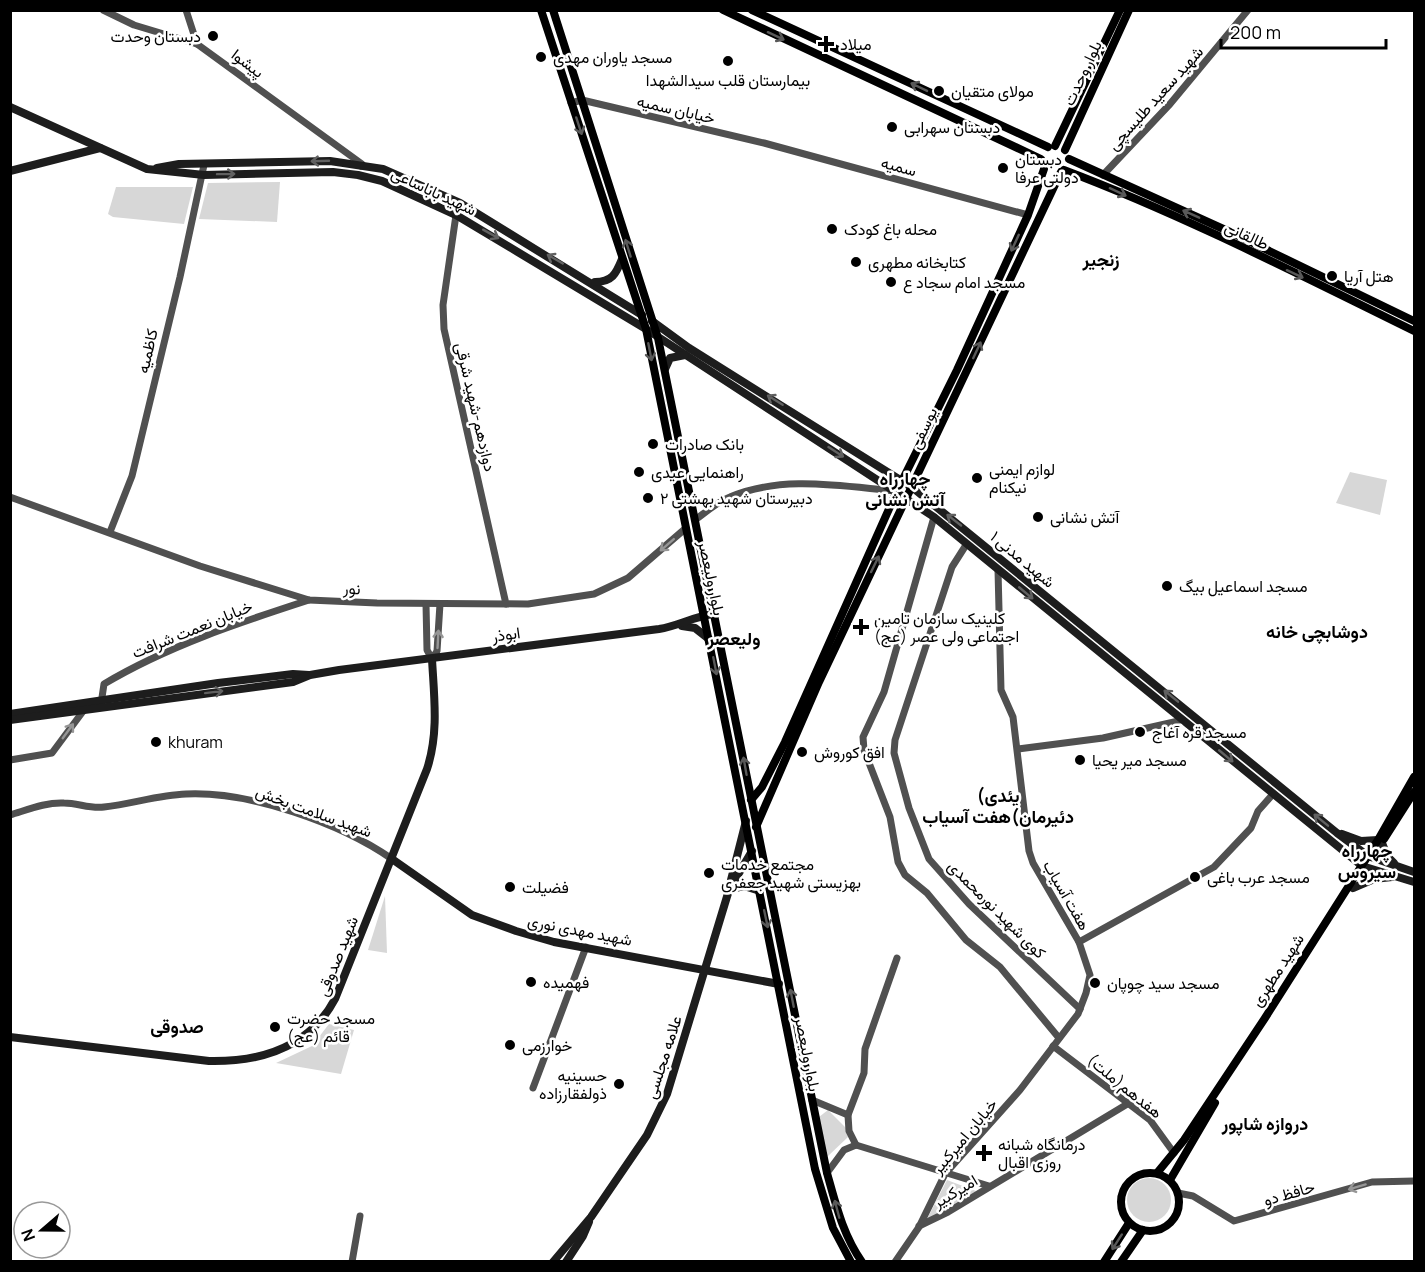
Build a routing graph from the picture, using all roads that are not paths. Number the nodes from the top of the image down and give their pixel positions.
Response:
1 (103, 10) edge
2 (186, 10) edge
3 (541, 10) edge
4 (553, 10) edge
5 (723, 10) edge
6 (1120, 10) edge
7 (1129, 10) edge
8 (1248, 10) edge
9 (755, 11) edge
10 (197, 44) junction
11 (1106, 50) junction
12 (943, 98) junction
13 (582, 100) junction
14 (571, 103) junction
15 (10, 107) edge
16 (938, 110) junction
17 (764, 143) joint
18 (1051, 147) junction
19 (100, 148) junction
20 (1067, 155) junction
21 (1041, 159) junction
22 (362, 164) junction
23 (204, 165) junction
24 (147, 169) junction
25 (1044, 169) junction
26 (10, 171) edge
27 (1062, 171) junction
28 (204, 175) junction
29 (358, 175) junction
30 (1103, 175) junction
31 (1036, 196) junction
32 (1046, 200) junction
33 (456, 215) junction
34 (1028, 215) junction
35 (622, 259) junction
36 (593, 282) junction
37 (640, 313) junction
38 (1414, 321) edge
39 (653, 322) junction
40 (646, 329) junction
41 (1414, 331) edge
42 (658, 338) junction
43 (685, 355) junction
44 (664, 374) junction
45 (795, 413) junction
46 (788, 423) junction
47 (935, 426) junction
48 (902, 482) junction
49 (913, 488) junction
50 (897, 491) junction
51 (10, 497) edge
52 (907, 498) junction
53 (934, 517) junction
54 (695, 520) junction
55 (686, 528) junction
56 (110, 532) junction
57 (974, 535) junction
58 (966, 545) junction
59 (989, 549) junction
60 (982, 558) junction
61 (998, 570) junction
62 (309, 600) junction
63 (426, 604) junction
64 (440, 604) junction
65 (506, 604) junction
66 (851, 606) junction
67 (714, 614) junction
68 (704, 615) junction
69 (681, 626) junction
70 (709, 639) junction
71 (432, 659) junction
72 (101, 704) junction
73 (84, 710) junction
74 (10, 714) edge
75 (10, 720) edge
76 (1183, 720) junction
77 (1204, 724) junction
78 (1197, 732) junction
79 (1018, 749) junction
80 (10, 760) edge
81 (1414, 777) edge
82 (1414, 792) edge
83 (1273, 794) junction
84 (768, 795) junction
85 (747, 801) junction
86 (10, 815) edge
87 (746, 821) junction
88 (756, 828) junction
89 (1337, 833) junction
90 (1380, 842) junction
91 (756, 851) junction
92 (1370, 857) junction
93 (392, 860) junction
94 (734, 862) junction
95 (1364, 867) junction
96 (1403, 869) junction
97 (1414, 872) edge
98 (1396, 876) junction
99 (1414, 882) edge
100 (1353, 888) junction
101 (729, 890) junction
102 (760, 891) junction
103 (1079, 942) junction
104 (585, 947) junction
105 (897, 958) dead end
106 (704, 969) junction
107 (779, 984) junction
108 (1080, 1009) junction
109 (10, 1037) edge
110 (1059, 1038) junction
111 (1053, 1046) junction
112 (533, 1088) dead end
113 (1020, 1090) joint
114 (812, 1100) junction
115 (1129, 1103) junction
116 (848, 1115) junction
117 (856, 1145) junction
118 (1174, 1153) junction
119 (827, 1173) junction
120 (1157, 1173) junction
121 (945, 1174) junction
122 (1170, 1180) junction
123 (1414, 1181) edge
124 (989, 1186) junction
125 (1178, 1193) junction
126 (360, 1216) dead end
127 (591, 1217) junction
128 (1130, 1223) junction
129 (919, 1227) junction
130 (1143, 1230) junction
131 (352, 1262) edge
132 (553, 1262) edge
133 (566, 1262) edge
134 (851, 1262) edge
135 (862, 1262) edge
136 (895, 1262) edge
137 (1104, 1262) edge
138 (1121, 1262) edge

1 - 10 street, پیشوا
2 - 10 street
3 - 14 main road, بلوار ولیعصر
4 - 13 main road, بلوار ولیعصر
5 -> 16 main road
6 - 11 main road, بلوار وحدت
7 - 11 main road, بلوار وحدت
8 - 30 street, شهید سعید طلیسچی
12 -> 9 main road
10 - 22 street, پیشوا
11 - 18 main road, بلوار وحدت
11 - 20 main road, بلوار وحدت
12 - 16 main road
12 - 18 main road
13 - 14 street
13 - 17 street, خیابان سمیه
39 -> 13 main road, بلوار ولیعصر
14 -> 35 main road, بلوار ولیعصر
15 - 19 main road, شهید باباساعی
16 - 21 main road
17 - 34 street, سمیه
18 - 20 main road
18 - 21 main road
19 - 24 main road, شهید باباساعی
19 - 26 main road
20 - 27 main road
20 - 30 main road, طالقانی
21 - 25 main road
22 -> 23 main road, شهید باباساعی
22 - 29 street
36 -> 22 main road, شهید باباساعی
23 - 24 main road, شهید باباساعی
23 - 28 street, کاظمیه
24 - 28 main road, شهید باباساعی
25 - 27 main road
25 - 31 main road, یوسفی
27 - 32 main road, یوسفی
27 -> 41 main road, طالقانی
28 -> 29 main road, شهید باباساعی
28 - 56 street, کاظمیه
29 - 33 main road, شهید باباساعی
38 -> 30 main road, طالقانی
31 - 32 main road
31 - 34 main road, یوسفی
47 -> 32 main road, یوسفی
33 -> 40 main road, شهید باباساعی
33 - 65 street, دوازدهم-شهید شرقی
34 -> 47 main road, یوسفی
35 - 36 main road
35 - 37 main road, بلوار ولیعصر
36 - 37 main road, شهید باباساعی
37 - 39 main road, شهید مدنی ۱
37 - 40 main road, بلوار ولیعصر
39 - 42 main road, بلوار ولیعصر
45 -> 39 main road, شهید مدنی ۱
40 - 42 main road, شهید مدنی ۱
40 -> 55 main road, بلوار ولیعصر
42 - 43 main road, شهید مدنی ۱
42 - 44 main road, بلوار ولیعصر
43 - 44 main road
43 - 46 main road, شهید مدنی ۱
44 - 54 main road, بلوار ولیعصر
45 - 46 main road
45 - 48 main road, شهید مدنی ۱
46 -> 50 main road, شهید مدنی ۱
47 - 48 main road, یوسفی
47 - 49 main road, یوسفی
48 - 49 main road, شهید مدنی ۱
48 - 50 main road, یوسفی
49 - 52 main road, یوسفی
57 -> 49 main road, شهید مدنی ۱
50 - 52 main road, شهید مدنی ۱
50 - 54 street
50 - 66 main road, یوسفی
51 - 56 street, نور
52 - 53 main road, شهید مدنی ۱
66 -> 52 main road, یوسفی
53 - 58 main road, شهید مدنی ۱
53 - 110 street
54 - 55 main road
54 - 67 main road, بلوار ولیعصر
55 -> 65 street, نور
55 - 68 main road, بلوار ولیعصر
56 - 62 street, نور
57 - 58 main road
57 - 59 main road, شهید مدنی ۱
58 - 60 main road, شهید مدنی ۱
58 - 108 street, کوی شهید نورمحمدی
59 - 60 main road
77 -> 59 main road, شهید مدنی ۱
60 - 61 main road, شهید مدنی ۱
61 -> 76 main road, شهید مدنی ۱
61 - 79 street, هفت آسیاب
62 - 63 street, نور
62 - 72 street, خیابان نعمت شرافت
63 - 64 street, نور
63 - 71 street
64 - 65 street, نور
71 -> 64 street
66 - 84 main road, یوسفی
66 - 85 main road, یوسفی
67 - 68 main road, ابوذر
85 -> 67 main road, بلوار ولیعصر
68 - 69 main road, ابوذر
68 - 70 main road, بلوار ولیعصر
69 - 70 main road
69 - 71 main road, ابوذر
70 -> 85 main road, بلوار ولیعصر
71 - 72 main road, ابوذر
71 - 93 main road, شهید صدوقی
72 - 73 main road, ابوذر
72 - 74 main road, ابوذر
73 - 75 main road, ابوذر
80 -> 73 street
76 - 78 main road, شهید مدنی ۱
76 - 79 street
77 - 78 main road
89 -> 77 main road, شهید مدنی ۱
78 -> 83 main road, شهید مدنی ۱
79 - 103 street, هفت آسیاب
81 - 90 main road, شهید مطهری
82 - 90 main road, شهید مطهری
83 - 95 main road, شهید مدنی ۱
83 - 103 street
84 - 85 main road
84 - 88 main road, یوسفی
85 - 87 main road, بلوار ولیعصر
85 - 88 main road, بلوار ولیعصر
86 - 93 street, شهید سلامت بخش
87 - 91 main road, بلوار ولیعصر
87 - 94 main road
88 - 91 main road, بلوار ولیعصر
89 - 90 main road
89 - 92 main road, شهید مدنی ۱
90 - 92 main road, شهید مطهری
90 - 96 main road
91 - 94 main road
91 - 101 main road
91 - 102 main road, بلوار ولیعصر
114 -> 91 main road, بلوار ولیعصر
92 - 95 main road, شهید مطهری
92 - 96 main road, شهید مدنی ۱
93 - 104 main road, شهید مهدی نوری
93 - 109 main road, شهید صدوقی
94 - 101 main road
95 - 98 main road
95 - 100 main road, شهید مطهری
95 - 118 main road, شهید مطهری
96 - 97 main road, شهید مدنی ۱
98 - 99 main road
98 - 100 main road
100 - 122 main road, شهید مطهری
101 - 102 main road
101 - 106 main road, علامه مجلسی
102 -> 107 main road, بلوار ولیعصر
103 - 108 street, هفت آسیاب
104 - 106 main road, شهید مهدی نوری
104 - 112 street
105 - 116 street
106 - 107 main road, شهید مهدی نوری
106 - 127 main road, علامه مجلسی
107 - 134 main road, بلوار ولیعصر
108 - 110 street, هفت آسیاب
110 - 111 street, هفت آسیاب
111 - 113 street, هفت آسیاب
111 - 115 street, هفدهم(ملت)
113 - 121 street, خیابان امیرکبیر
114 - 116 street
114 - 119 main road, بلوار ولیعصر
115 - 118 street, هفدهم(ملت)
115 - 124 street, امیرکبیر
116 - 117 street
117 - 119 street
117 - 121 street
118 - 120 main road, شهید مطهری
135 -> 119 main road, بلوار ولیعصر
120 - 122 main road
120 - 128 main road
121 - 124 street
121 - 129 street, خیابان امیرکبیر
122 - 125 main road
123 -> 125 street, حافظ دو
124 - 129 street, امیرکبیر
125 - 130 main road
126 - 131 street
127 - 132 main road, علامه مجلسی
127 - 133 main road, علامه مجلسی
128 - 130 main road
128 -> 137 main road
129 - 136 street, خیابان امیرکبیر
130 - 138 main road

